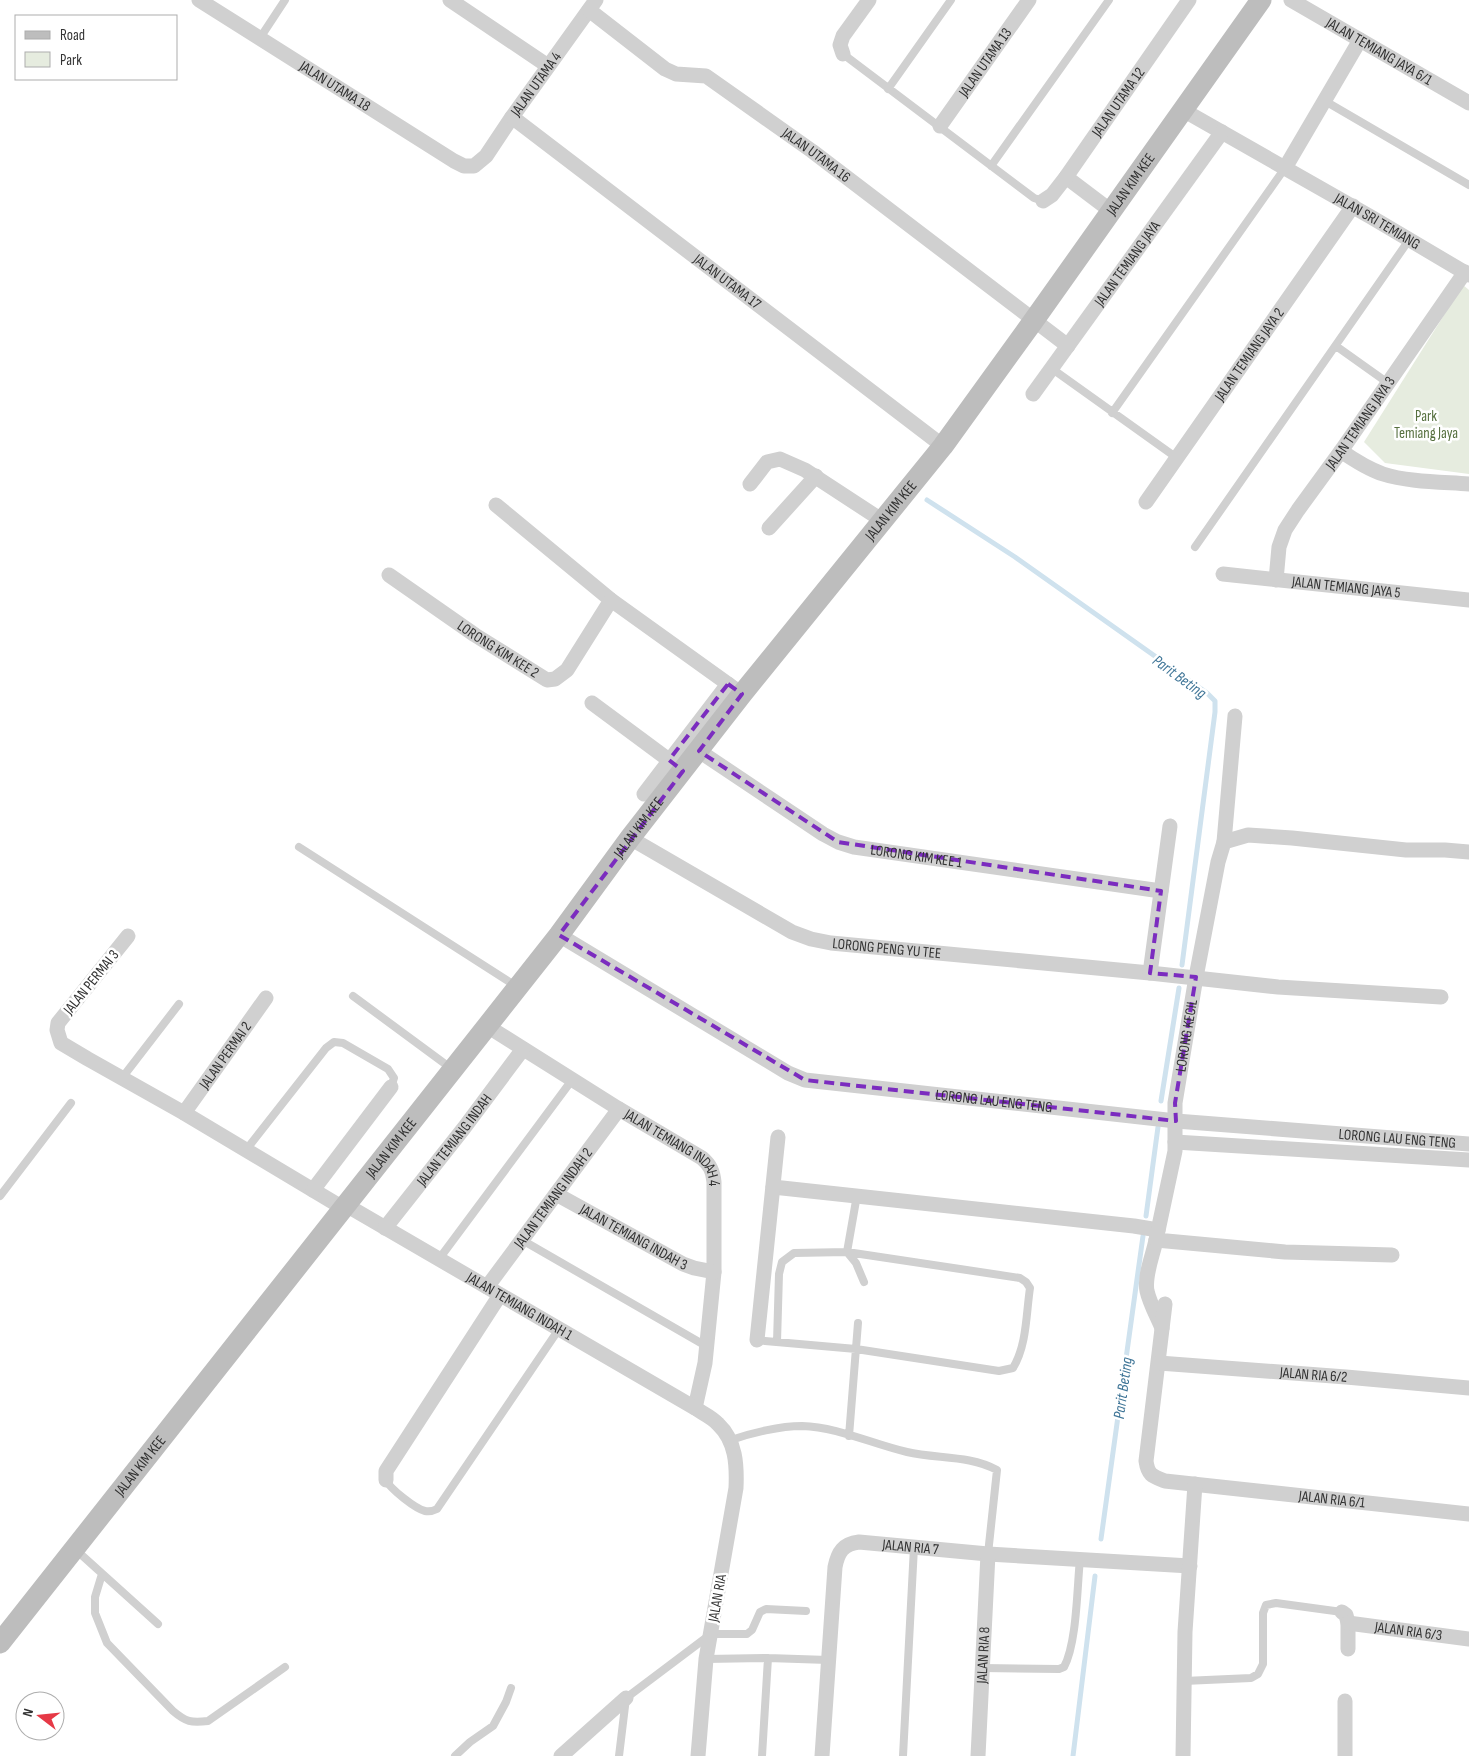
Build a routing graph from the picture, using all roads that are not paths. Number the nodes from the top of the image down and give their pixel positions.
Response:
1 (199, 0) edge
2 (285, 0) edge
3 (450, 0) edge
4 (869, 0) edge
5 (951, 0) edge
6 (1029, 0) edge
7 (1109, 0) edge
8 (1189, 0) edge
9 (1260, 0) edge
10 (1291, 0) edge
11 (592, 5) edge
12 (260, 38) junction
13 (1360, 40) junction
14 (843, 54) joint
15 (548, 66) junction
16 (888, 89) junction
17 (1325, 101) junction
18 (1469, 103) edge
19 (1183, 110) junction
20 (512, 117) junction
21 (940, 126) junction
22 (1222, 132) junction
23 (474, 166) joint
24 (991, 166) junction
25 (1285, 168) junction
26 (1066, 177) junction
27 (1469, 185) edge
28 (1043, 201) joint
29 (1353, 206) junction
30 (1111, 211) junction
31 (1409, 240) junction
32 (1467, 274) edge
33 (1034, 320) junction
34 (1068, 346) junction
35 (1336, 346) junction
36 (1051, 368) junction
37 (1388, 383) junction
38 (1033, 394) dead end
39 (1112, 413) junction
40 (943, 446) junction
41 (1341, 451) junction
42 (1177, 458) junction
43 (816, 476) junction
44 (750, 484) dead end
45 (1469, 484) edge
46 (1146, 502) dead end
47 (496, 505) dead end
48 (883, 521) junction
49 (769, 528) dead end
50 (1195, 547) dead end
51 (1223, 574) dead end
52 (389, 575) dead end
53 (1276, 580) junction
54 (611, 600) junction
55 (1469, 600) edge
56 (735, 689) junction
57 (592, 703) dead end
58 (1235, 716) dead end
59 (699, 750) junction
60 (676, 765) junction
61 (644, 794) dead end
62 (1170, 826) dead end
63 (630, 838) junction
64 (1224, 842) junction
65 (299, 847) dead end
66 (1469, 852) edge
67 (1161, 891) junction
68 (559, 935) junction
69 (128, 936) dead end
70 (1150, 972) junction
71 (1182, 977) junction
72 (517, 987) junction
73 (353, 996) dead end
74 (1441, 996) dead end
75 (266, 998) dead end
76 (179, 1004) dead end
77 (487, 1026) junction
78 (57, 1030) joint
79 (523, 1049) junction
80 (453, 1069) junction
81 (122, 1078) junction
82 (572, 1080) junction
83 (391, 1087) joint
84 (71, 1103) dead end
85 (619, 1109) junction
86 (184, 1113) junction
87 (1164, 1119) junction
88 (778, 1137) dead end
89 (1175, 1142) junction
90 (1469, 1144) edge
91 (246, 1150) junction
92 (1469, 1160) edge
93 (773, 1187) junction
94 (313, 1190) junction
95 (556, 1194) junction
96 (0, 1196) edge
97 (857, 1196) junction
98 (344, 1206) junction
99 (385, 1228) junction
100 (1149, 1231) junction
101 (522, 1240) junction
102 (847, 1252) junction
103 (1392, 1255) dead end
104 (438, 1258) junction
105 (714, 1272) junction
106 (864, 1282) dead end
107 (487, 1287) junction
108 (500, 1295) junction
109 (1165, 1304) dead end
110 (858, 1323) dead end
111 (559, 1329) junction
112 (1163, 1329) junction
113 (761, 1341) joint
114 (777, 1342) junction
115 (706, 1346) junction
116 (856, 1349) junction
117 (1159, 1364) junction
118 (1469, 1388) edge
119 (695, 1408) junction
120 (849, 1436) junction
121 (731, 1440) junction
122 (386, 1480) joint
123 (1195, 1484) junction
124 (1469, 1514) edge
125 (914, 1547) junction
126 (75, 1549) junction
127 (988, 1554) junction
128 (1089, 1559) junction
129 (1190, 1566) junction
130 (102, 1574) junction
131 (806, 1611) dead end
132 (1345, 1617) junction
133 (158, 1624) dead end
134 (711, 1634) junction
135 (1469, 1639) edge
136 (0, 1643) edge
137 (1348, 1649) dead end
138 (768, 1658) junction
139 (706, 1659) junction
140 (828, 1660) junction
141 (285, 1667) dead end
142 (982, 1668) junction
143 (1184, 1681) junction
144 (511, 1688) dead end
145 (626, 1698) junction
146 (1345, 1701) dead end
147 (455, 1756) edge
148 (561, 1756) edge
149 (619, 1756) edge
150 (698, 1756) edge
151 (762, 1756) edge
152 (822, 1756) edge
153 (903, 1756) edge
154 (978, 1756) edge
155 (1183, 1756) edge
156 (1345, 1756) edge

1 - 12 street, JALAN UTAMA 18
2 - 12 lane
3 - 15 street
4 - 14 street
5 - 16 lane
6 - 21 street, JALAN UTAMA 13
7 - 24 lane
8 - 26 street, JALAN UTAMA 12
9 - 19 street, JALAN KIM KEE
10 - 13 street, JALAN TEMIANG JAYA 6/1
11 - 15 street, JALAN UTAMA 4
11 - 33 street, JALAN UTAMA 16
12 - 23 street, JALAN UTAMA 18
13 - 17 street
13 - 18 street, JALAN TEMIANG JAYA 6/1
14 - 16 lane
15 - 20 street, JALAN UTAMA 4
16 - 21 lane
17 - 25 street
17 - 27 lane
19 - 22 street, JALAN SRI TEMIANG
19 - 30 street, JALAN KIM KEE
20 - 23 street, JALAN UTAMA 4
20 - 40 street, JALAN UTAMA 17
21 - 24 lane
22 - 25 street, JALAN SRI TEMIANG
22 - 34 street, JALAN TEMIANG JAYA
24 - 28 lane
25 - 29 street, JALAN SRI TEMIANG
25 - 39 lane
26 - 28 street, JALAN UTAMA 12
26 - 30 street
29 - 31 street, JALAN SRI TEMIANG
29 - 42 street, JALAN TEMIANG JAYA 2
30 - 33 street, JALAN KIM KEE
31 - 32 street, JALAN SRI TEMIANG
31 - 35 lane
32 - 37 street, JALAN TEMIANG JAYA 3
33 - 34 street, JALAN UTAMA 16
33 - 40 street, JALAN KIM KEE
34 - 36 street, JALAN TEMIANG JAYA
35 - 37 lane
35 - 50 lane
36 - 38 street, JALAN TEMIANG JAYA
36 - 39 lane
37 - 41 street, JALAN TEMIANG JAYA 3
39 - 42 lane
40 - 48 street, JALAN KIM KEE
41 - 45 street
41 - 53 street, JALAN TEMIANG JAYA 3
42 - 46 street, JALAN TEMIANG JAYA 2
43 - 44 street
43 - 48 street
43 - 49 street
47 - 54 street
48 - 56 street, JALAN KIM KEE
51 - 53 street, JALAN TEMIANG JAYA 5
52 - 54 street, LORONG KIM KEE 2
53 - 55 street, JALAN TEMIANG JAYA 5
54 - 56 street
56 - 59 street, JALAN KIM KEE
56 - 60 street
57 - 60 street
58 - 64 street, LORONG KECIL
59 - 60 street, JALAN KIM KEE
59 - 67 street, LORONG KIM KEE 1
60 - 61 street
60 - 63 street, JALAN KIM KEE
62 - 67 street
63 - 68 street, JALAN KIM KEE
63 - 70 street, LORONG PENG YU TEE
64 - 66 street
64 - 71 street, LORONG KECIL
65 - 72 lane
67 - 70 street
68 - 72 street, JALAN KIM KEE
68 - 87 street, LORONG LAU ENG TENG
69 - 78 street, JALAN PERMAI 3
70 - 71 street, LORONG PENG YU TEE
71 - 74 street, LORONG PENG YU TEE
71 - 87 street, LORONG KECIL
72 - 77 street, JALAN KIM KEE
73 - 80 lane
75 - 86 street, JALAN PERMAI 2
76 - 81 lane
77 - 79 street, JALAN TEMIANG INDAH 4
77 - 80 street, JALAN KIM KEE
78 - 81 street, JALAN TEMIANG INDAH 1
79 - 82 street, JALAN TEMIANG INDAH 4
79 - 99 street, JALAN TEMIANG INDAH
80 - 98 street, JALAN KIM KEE
81 - 86 street, JALAN TEMIANG INDAH 1
82 - 85 street, JALAN TEMIANG INDAH 4
82 - 104 lane
83 - 91 lane
83 - 94 street
84 - 96 lane
85 - 95 street, JALAN TEMIANG INDAH 2
85 - 105 street, JALAN TEMIANG INDAH 4
86 - 91 street, JALAN TEMIANG INDAH 1
87 - 89 street, LORONG KECIL
87 - 90 street, LORONG LAU ENG TENG
88 - 93 street
89 - 92 street, LORONG LAU ENG TENG
89 - 100 street, LORONG KECIL
91 - 94 street, JALAN TEMIANG INDAH 1
93 - 97 street
93 - 113 street
94 - 98 street, JALAN TEMIANG INDAH 1
95 - 101 street, JALAN TEMIANG INDAH 2
95 - 105 street, JALAN TEMIANG INDAH 3
97 - 100 street
97 - 102 lane
98 - 99 street, JALAN TEMIANG INDAH 1
98 - 126 street, JALAN KIM KEE
99 - 104 street, JALAN TEMIANG INDAH 1
100 - 103 street
100 - 112 street, LORONG KECIL
101 - 107 street, JALAN TEMIANG INDAH 2
101 - 115 lane
102 - 106 lane
102 - 114 lane
102 - 116 lane
104 - 107 street, JALAN TEMIANG INDAH 1
105 - 115 street, JALAN TEMIANG INDAH 4
107 - 108 street, JALAN TEMIANG INDAH 1
108 - 111 street, JALAN TEMIANG INDAH 1
108 - 122 street
109 - 112 street
110 - 116 lane
111 - 119 street, JALAN TEMIANG INDAH 1
111 - 122 lane
112 - 117 street
113 - 114 lane
114 - 116 lane
115 - 119 street, JALAN TEMIANG INDAH 4
116 - 120 lane
117 - 118 street, JALAN RIA 6/2
117 - 123 street, JALAN RIA 6/1
119 - 121 street, JALAN TEMIANG INDAH 1
120 - 121 lane
120 - 127 lane
121 - 134 street, JALAN RIA
123 - 124 street, JALAN RIA 6/1
123 - 129 street
125 - 127 street, JALAN RIA 7
125 - 140 street, JALAN RIA 7
125 - 153 lane
126 - 130 lane
126 - 136 street, JALAN KIM KEE
127 - 128 street, JALAN RIA 7
127 - 142 street, JALAN RIA 8
128 - 129 street, JALAN RIA 7
128 - 142 lane
129 - 143 street
130 - 133 lane
130 - 141 lane
131 - 134 lane
132 - 135 street, JALAN RIA 6/3
132 - 137 street
132 - 143 lane
134 - 139 street, JALAN RIA
134 - 145 lane
138 - 139 lane
138 - 140 lane
138 - 151 lane
139 - 150 street, JALAN RIA
140 - 152 street, JALAN RIA 7
142 - 154 street, JALAN RIA 8
143 - 155 street
144 - 147 lane
145 - 148 street
145 - 149 lane
146 - 156 street

